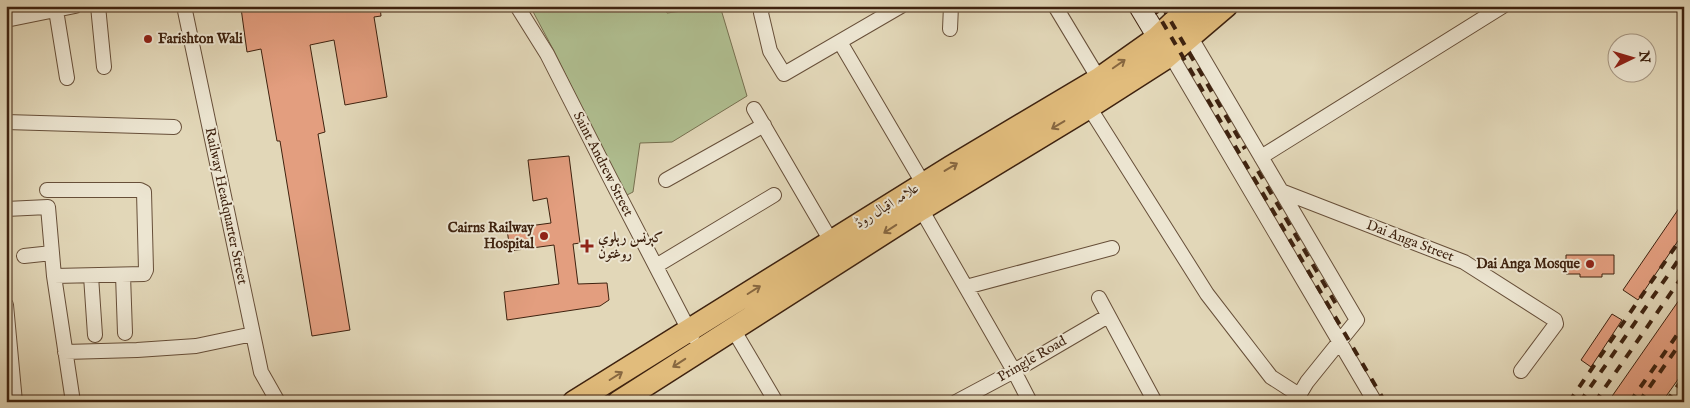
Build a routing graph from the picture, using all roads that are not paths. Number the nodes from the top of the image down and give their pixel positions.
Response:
1 (75, 6) edge
2 (98, 6) edge
3 (184, 6) edge
4 (517, 6) edge
5 (763, 6) edge
6 (901, 6) edge
7 (952, 6) edge
8 (1055, 6) edge
9 (1139, 6) edge
10 (1226, 6) edge
11 (1503, 6) edge
12 (56, 10) junction
13 (1183, 17) edge
14 (6, 20) edge
15 (950, 29) dead end
16 (840, 42) junction
17 (1163, 46) junction
18 (104, 67) dead end
19 (67, 78) dead end
20 (1098, 79) junction
21 (1089, 107) junction
22 (754, 109) dead end
23 (6, 122) edge
24 (764, 125) junction
25 (174, 127) dead end
26 (1261, 157) junction
27 (666, 180) dead end
28 (1281, 191) junction
29 (774, 195) dead end
30 (926, 198) junction
31 (48, 207) junction
32 (6, 209) edge
33 (831, 241) junction
34 (1112, 248) dead end
35 (52, 252) junction
36 (24, 256) dead end
37 (656, 266) junction
38 (122, 275) junction
39 (54, 276) junction
40 (91, 276) junction
41 (966, 287) junction
42 (1099, 298) dead end
43 (6, 305) edge
44 (1108, 316) junction
45 (733, 329) junction
46 (689, 330) junction
47 (125, 334) dead end
48 (253, 334) junction
49 (95, 336) dead end
50 (1340, 342) junction
51 (700, 350) junction
52 (65, 352) junction
53 (1014, 370) junction
54 (1521, 372) dead end
55 (12, 381) junction
56 (1297, 399) edge
57 (6, 402) edge
58 (15, 402) edge
59 (73, 402) edge
60 (278, 402) edge
61 (574, 402) edge
62 (619, 402) edge
63 (776, 402) edge
64 (956, 402) edge
65 (1030, 402) edge
66 (1155, 402) edge
67 (1375, 402) edge

1 - 12 street
2 - 18 street
3 - 48 street, Railway Headquarter Street
4 - 37 street, Saint Andrew Street
5 - 16 street
6 - 16 street
7 - 15 street
8 - 20 street
9 - 17 main road
10 - 13 main road, علامہ اقبال روڈ
11 - 26 street
12 - 14 street
12 - 19 street
13 - 17 main road, علامہ اقبال روڈ
13 - 26 street
16 - 30 street
20 -> 17 main road, علامہ اقبال روڈ
17 - 21 main road, علامہ اقبال روڈ
17 - 50 street
30 -> 20 main road, علامہ اقبال روڈ
21 -> 30 main road, علامہ اقبال روڈ
21 - 56 street
22 - 24 street
23 - 25 street
24 - 27 street
24 - 33 street
26 - 28 street
28 - 50 street
28 - 54 street, Dai Anga Street
29 - 37 street
30 - 33 main road, علامہ اقبال روڈ
30 - 41 street
30 -> 45 main road, علامہ اقبال روڈ
31 - 32 street
31 - 35 street
31 - 38 street
46 -> 33 main road, علامہ اقبال روڈ
34 - 41 street
35 - 36 street
35 - 39 street
37 - 46 street, Saint Andrew Street
38 - 40 street
38 - 47 street
39 - 40 street
39 - 52 street
40 - 49 street
41 - 53 street
42 - 44 street
43 - 55 street
44 - 53 street, Pringle Road
44 - 66 street
45 - 51 main road, علامہ اقبال روڈ
45 - 63 street
46 - 51 street, Saint Andrew Street
61 -> 46 main road, علامہ اقبال روڈ
48 - 52 street
48 - 60 street, Railway Headquarter Street
50 - 56 street
50 - 67 street
51 -> 62 main road, علامہ اقبال روڈ
52 - 59 street
53 - 64 street, Pringle Road
53 - 65 street
55 - 57 street
55 - 58 street

